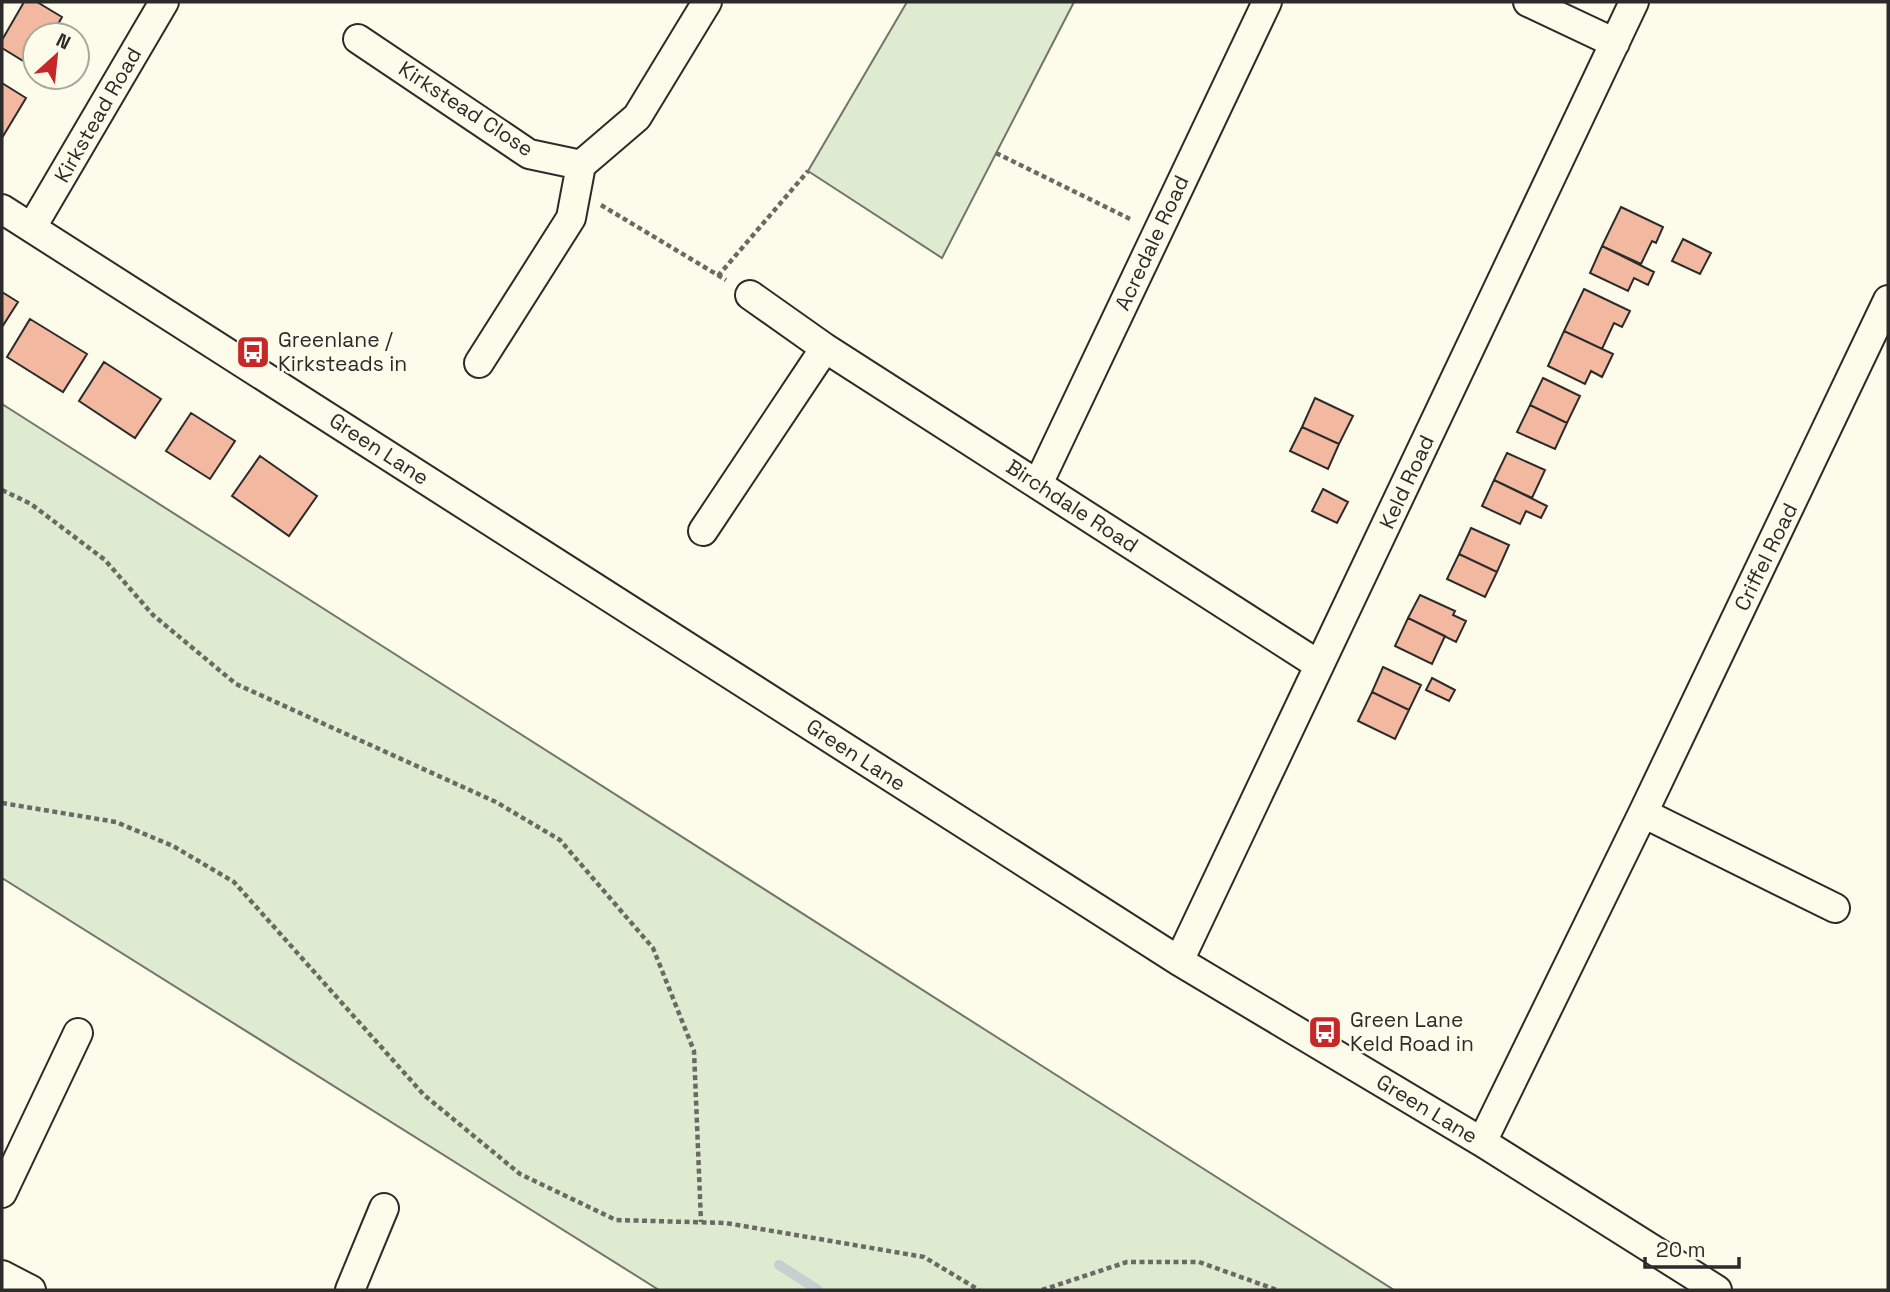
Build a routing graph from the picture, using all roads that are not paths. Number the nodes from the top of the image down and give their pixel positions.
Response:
1 (164, 2) edge
2 (707, 2) edge
3 (1267, 2) edge
4 (1528, 2) edge
5 (1634, 2) edge
6 (358, 39) dead end
7 (1615, 43) junction
8 (579, 177) junction
9 (2, 209) edge
10 (32, 227) junction
11 (750, 295) road end
12 (1888, 300) edge
13 (825, 348) junction
14 (479, 363) dead end
15 (1038, 484) junction
16 (703, 531) dead end
17 (1320, 665) junction
18 (1643, 813) junction
19 (1835, 908) dead end
20 (1179, 961) junction
21 (78, 1033) dead end
22 (1482, 1142) junction
23 (2, 1193) edge
24 (384, 1208) dead end
25 (2, 1275) edge
26 (31, 1290) edge
27 (350, 1290) edge
28 (1717, 1290) edge

1 - 10 street, Kirkstead Road
2 - 8 street
3 - 15 street, Acredale Road
4 - 7 street
5 - 7 street, Keld Road
6 - 8 street, Kirkstead Close
7 - 17 street, Keld Road
8 - 14 street
9 - 10 street, Green Lane
10 - 20 street, Green Lane
11 - 13 street, Birchdale Road
12 - 18 street, Criffel Road
13 - 15 street, Birchdale Road
13 - 16 street
15 - 17 street, Birchdale Road
17 - 20 street, Keld Road
18 - 19 street
18 - 22 street, Criffel Road
20 - 22 street, Green Lane
21 - 23 street
22 - 28 street, Green Lane
24 - 27 street
25 - 26 street

